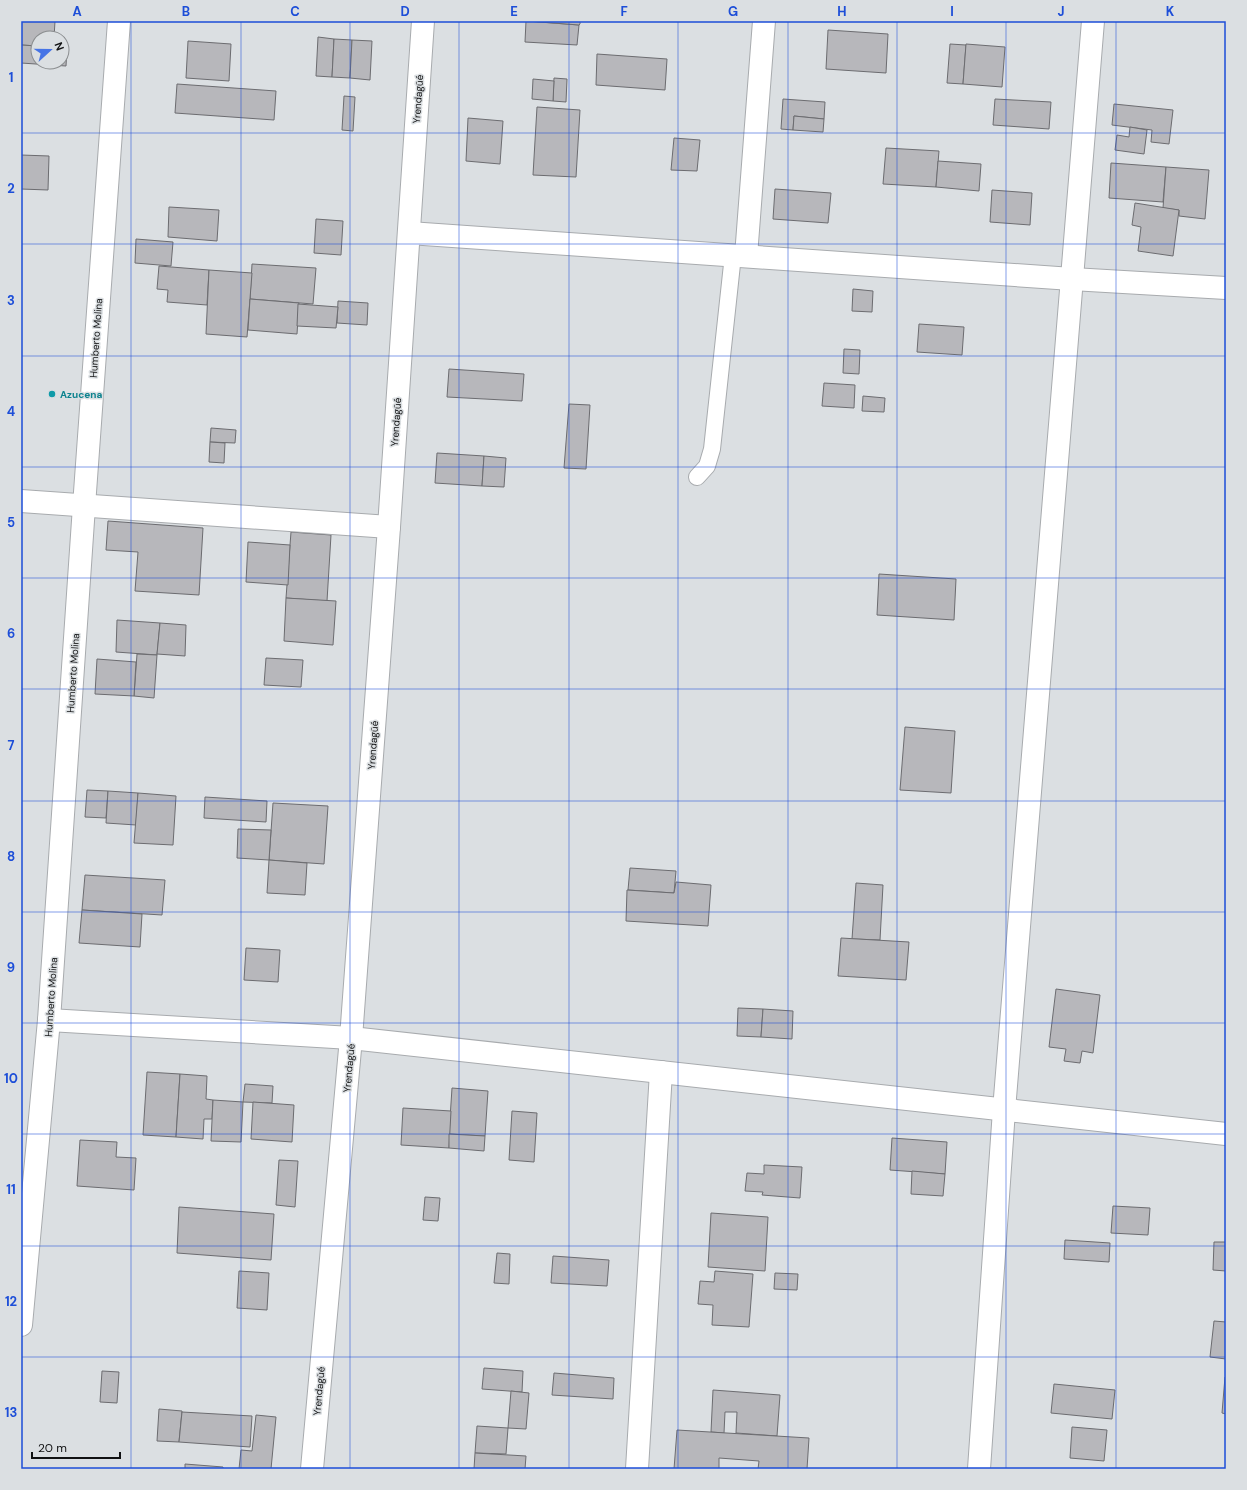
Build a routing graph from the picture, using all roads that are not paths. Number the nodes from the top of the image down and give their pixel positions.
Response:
1 (120, 21) edge
2 (423, 21) edge
3 (764, 21) edge
4 (1093, 21) edge
5 (409, 233) junction
6 (739, 256) junction
7 (1072, 279) junction
8 (1226, 288) edge
9 (697, 478) dead end
10 (21, 501) edge
11 (84, 506) junction
12 (389, 527) junction
13 (49, 1020) junction
14 (351, 1038) junction
15 (661, 1072) junction
16 (1004, 1110) junction
17 (1226, 1134) edge
18 (26, 1218) edge
19 (21, 1325) edge
20 (312, 1469) edge
21 (637, 1469) edge
22 (979, 1469) edge

1 - 11 street, Humberto Molina
2 - 5 street, Yrendagüé
3 - 6 street
4 - 7 street
5 - 6 street
5 - 12 street, Yrendagüé
6 - 7 street
6 - 9 lane
7 - 8 street
7 - 16 street
10 - 11 street
11 - 12 street
11 - 13 street, Humberto Molina
12 - 14 street, Yrendagüé
13 - 14 street
13 - 18 street, Humberto Molina
14 - 15 street
14 - 20 street, Yrendagüé
15 - 16 street
15 - 21 street
16 - 17 street
16 - 22 street
18 - 19 street, Humberto Molina

